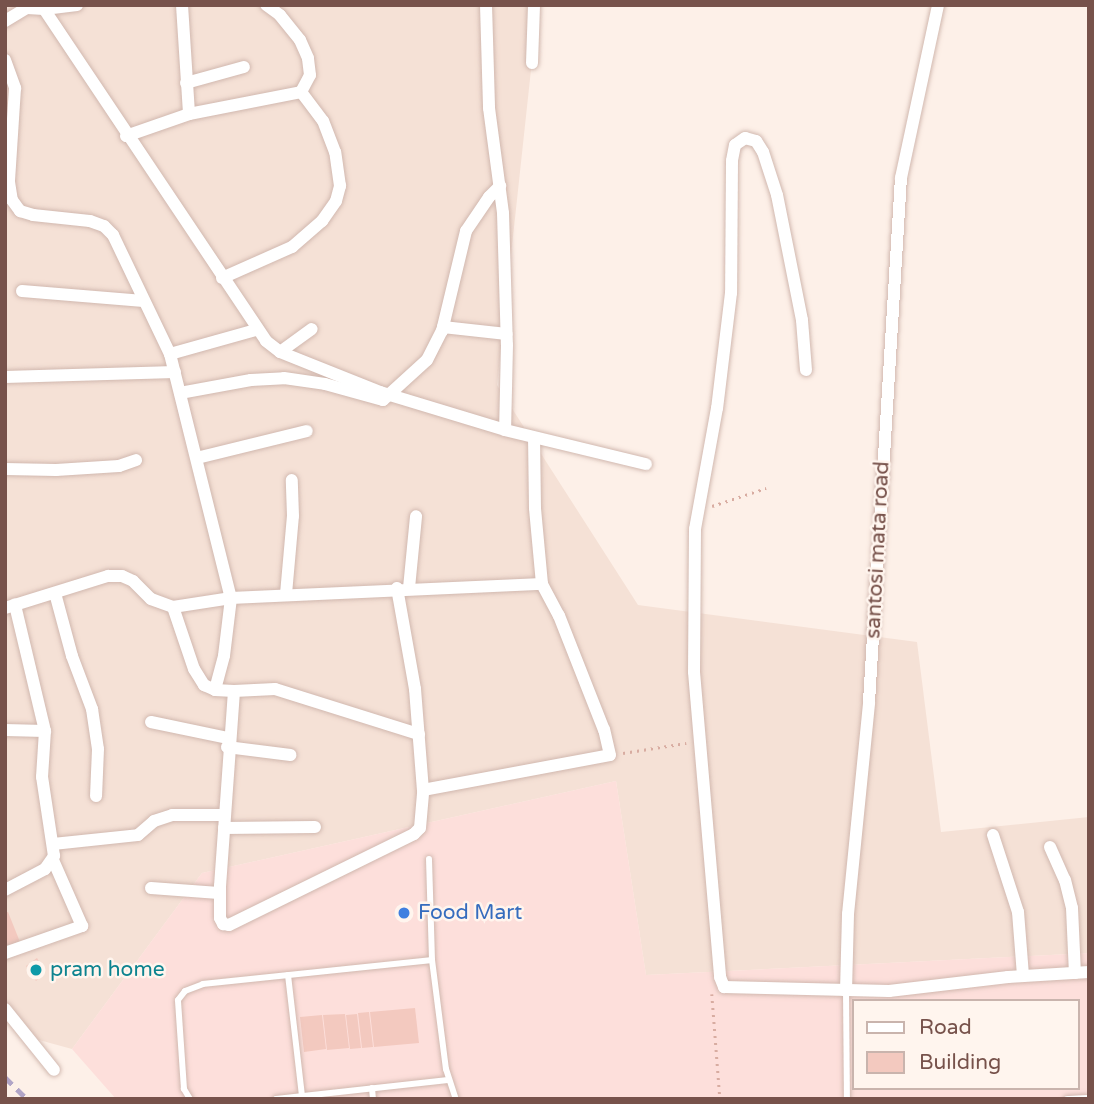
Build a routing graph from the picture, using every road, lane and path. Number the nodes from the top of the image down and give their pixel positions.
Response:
1 (77, 5) edge
2 (182, 5) edge
3 (266, 5) edge
4 (486, 5) edge
5 (534, 5) edge
6 (938, 5) edge
7 (26, 7) edge
8 (44, 9) junction
9 (5, 21) edge
10 (5, 60) edge
11 (532, 63) dead end
12 (244, 67) dead end
13 (186, 83) junction
14 (301, 92) junction
15 (189, 114) junction
16 (126, 136) junction
17 (500, 187) junction
18 (222, 278) junction
19 (22, 291) dead end
20 (144, 301) junction
21 (443, 327) junction
22 (312, 329) dead end
23 (256, 330) junction
24 (507, 334) junction
25 (280, 352) junction
26 (170, 354) junction
27 (806, 370) dead end
28 (175, 372) junction
29 (5, 377) edge
30 (180, 393) junction
31 (388, 394) junction
32 (505, 430) junction
33 (307, 431) dead end
34 (534, 438) junction
35 (197, 458) junction
36 (136, 460) dead end
37 (646, 464) dead end
38 (5, 469) edge
39 (292, 480) dead end
40 (766, 488) dead end
41 (699, 510) junction
42 (416, 516) dead end
43 (542, 584) junction
44 (403, 588) junction
45 (55, 593) junction
46 (286, 594) junction
47 (231, 598) junction
48 (10, 607) edge
49 (173, 607) junction
50 (215, 690) junction
51 (234, 691) junction
52 (151, 722) dead end
53 (5, 730) edge
54 (45, 731) junction
55 (419, 734) junction
56 (692, 742) dead end
57 (228, 743) junction
58 (290, 755) dead end
59 (610, 755) junction
60 (423, 790) junction
61 (96, 796) dead end
62 (225, 821) junction
63 (315, 827) dead end
64 (993, 835) dead end
65 (53, 844) junction
66 (1050, 847) dead end
67 (429, 859) dead end
68 (52, 860) junction
69 (151, 888) dead end
70 (5, 890) edge
71 (219, 893) junction
72 (5, 953) edge
73 (432, 960) junction
74 (1089, 972) edge
75 (1075, 973) junction
76 (288, 975) junction
77 (1023, 976) junction
78 (846, 991) junction
79 (5, 1009) edge
80 (54, 1070) dead end
81 (448, 1080) junction
82 (372, 1088) junction
83 (302, 1096) junction
84 (1089, 1098) edge
85 (190, 1099) edge
86 (276, 1099) edge
87 (373, 1099) edge
88 (456, 1099) edge
89 (847, 1099) edge
90 (1067, 1099) edge

1 - 8 street
2 - 13 street
3 - 14 street
4 - 17 street
5 - 11 street
6 - 78 street, santosi mata road
7 - 8 street
7 - 9 street
8 - 16 street
10 - 20 street
12 - 13 street
13 - 15 street
14 - 15 street
14 - 18 street
15 - 16 street
16 - 18 street
17 - 21 street
17 - 24 street
18 - 23 street
19 - 20 street
20 - 26 street
21 - 24 street
21 - 31 street
22 - 25 street
23 - 25 street
23 - 26 street
24 - 32 street
25 - 31 street
26 - 28 street
27 - 41 street
28 - 29 street
28 - 30 street
30 - 31 street
30 - 35 street
31 - 32 street
32 - 34 street
33 - 35 street
34 - 37 street
34 - 43 street
35 - 47 street
36 - 38 street
39 - 46 street
40 - 41 path
41 - 78 street
42 - 44 street
43 - 44 street
43 - 59 street
44 - 46 street
44 - 55 street
45 - 48 street
45 - 49 street
45 - 61 street
46 - 47 street
47 - 49 street
47 - 50 street
48 - 54 street
49 - 50 street
50 - 51 street
51 - 55 street
51 - 57 street
52 - 57 street
53 - 54 street
54 - 65 street
55 - 60 street
56 - 59 path
57 - 58 street
57 - 62 street
59 - 60 street
60 - 71 street
62 - 63 street
62 - 65 street
62 - 71 street
64 - 77 street
65 - 68 street
66 - 75 street
67 - 73 lane
68 - 70 street
68 - 72 street
69 - 71 street
73 - 76 lane
73 - 81 lane
74 - 75 street
75 - 77 street
76 - 83 lane
76 - 85 lane
77 - 78 street
78 - 89 lane, santosi mata road
79 - 80 street
81 - 82 lane
81 - 88 lane
82 - 83 lane
82 - 87 lane
83 - 86 lane
84 - 90 lane

